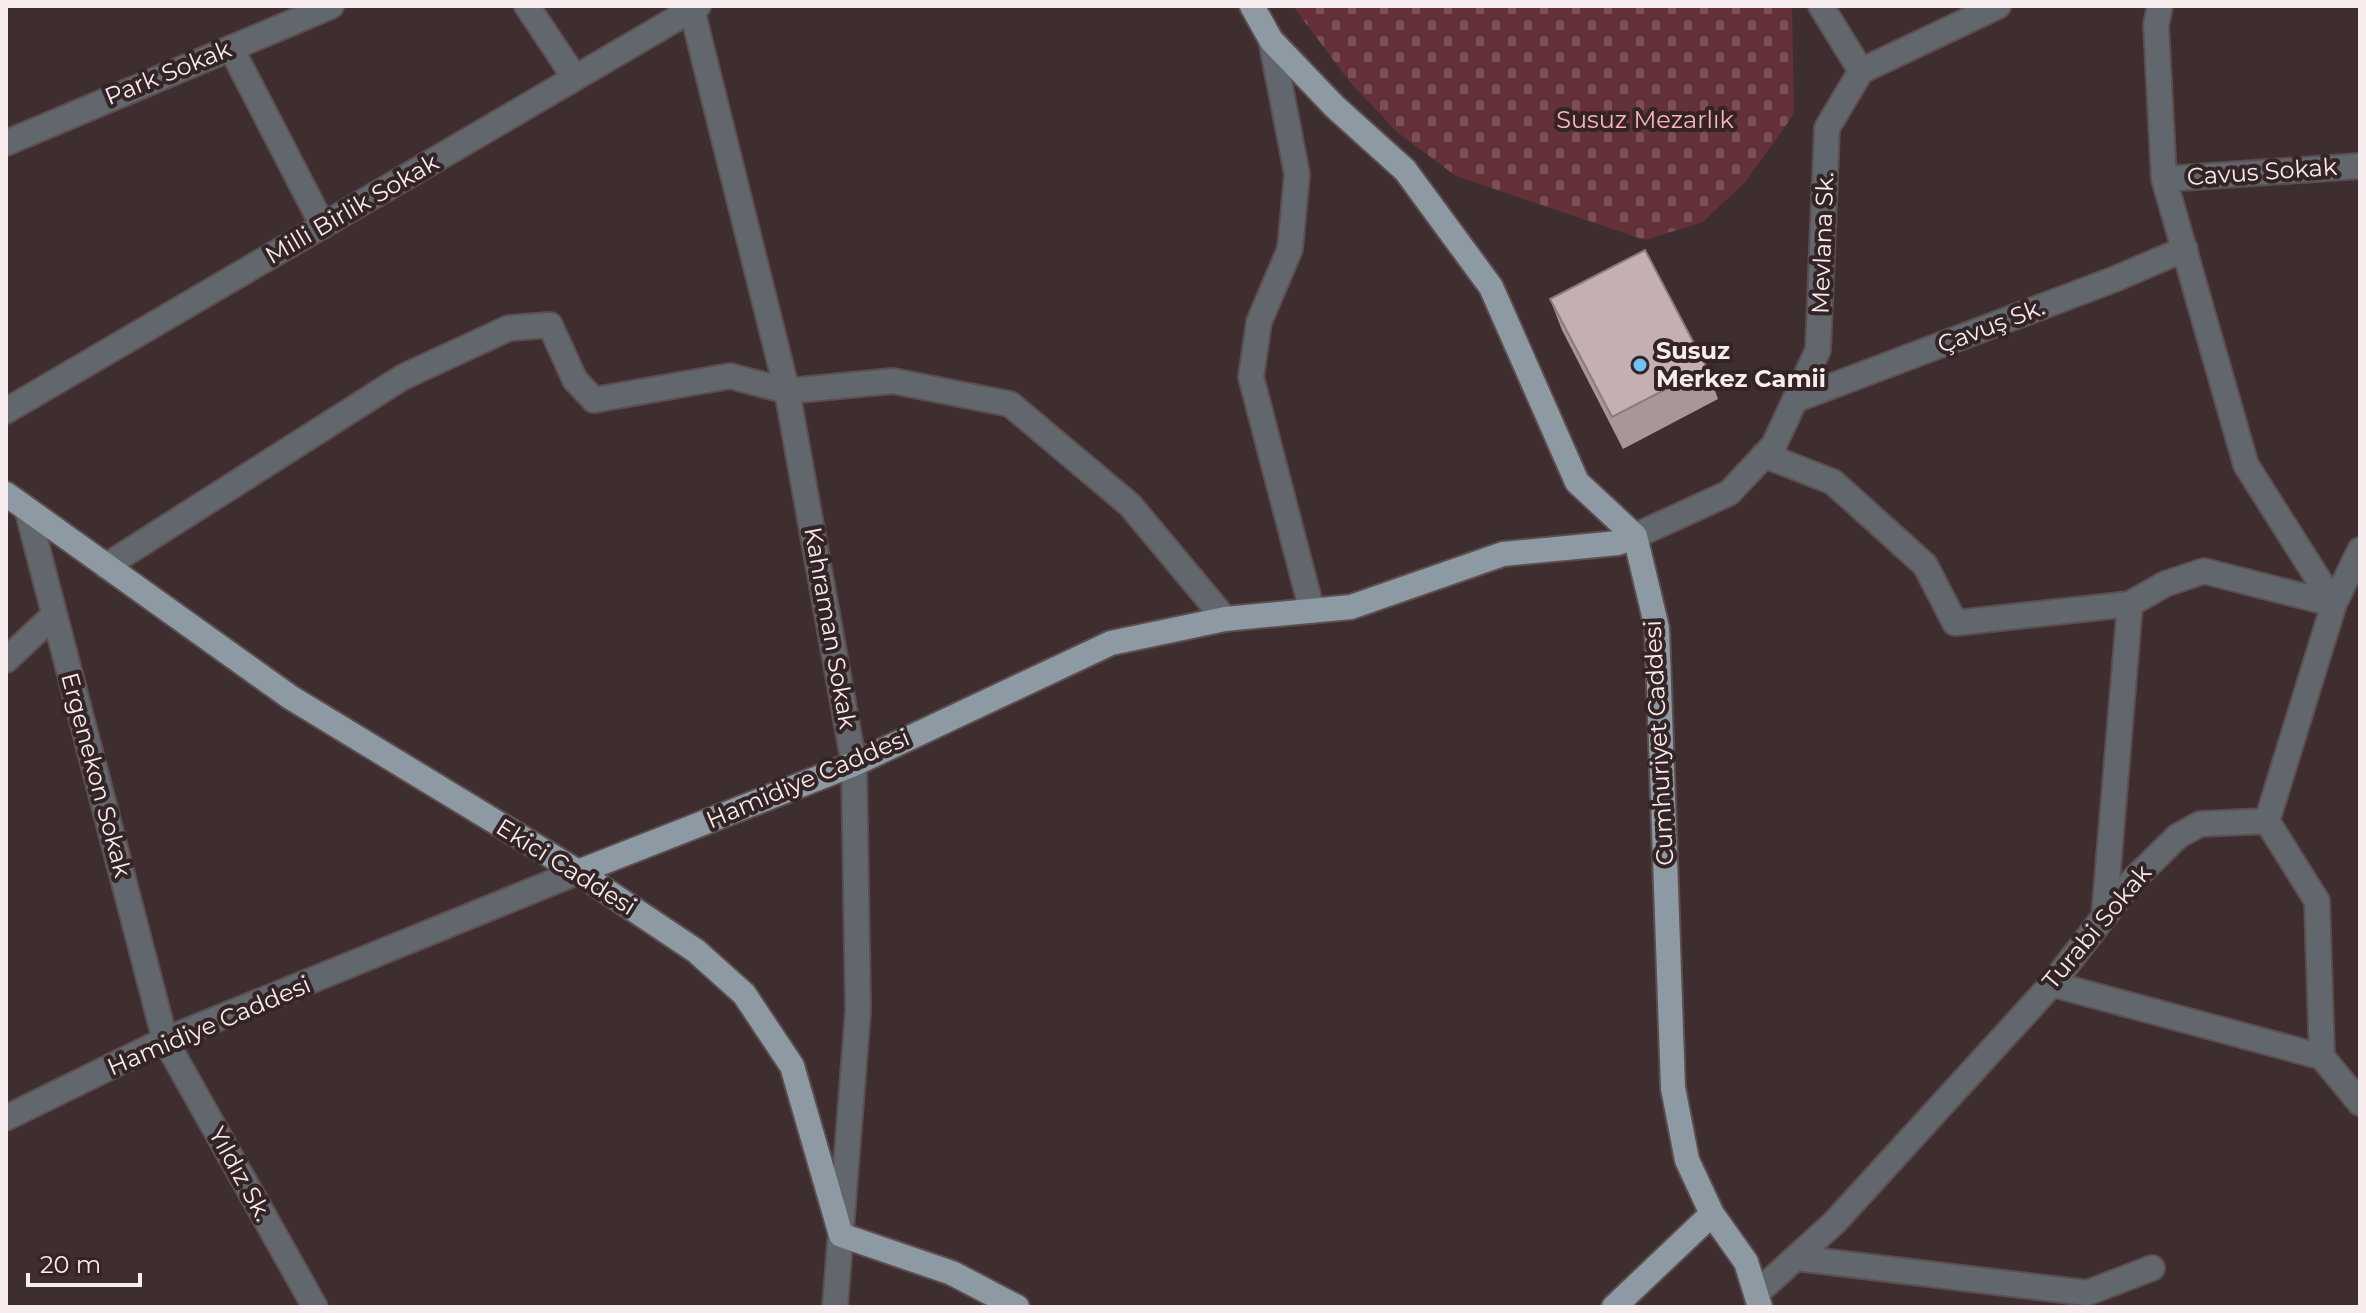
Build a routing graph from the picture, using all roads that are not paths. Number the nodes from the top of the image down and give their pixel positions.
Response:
1 (331, 6) edge
2 (527, 6) edge
3 (1252, 6) edge
4 (1821, 6) edge
5 (1998, 6) edge
6 (2160, 6) edge
7 (695, 8) edge
8 (1271, 40) junction
9 (231, 48) junction
10 (1861, 71) junction
11 (575, 78) junction
12 (6, 143) edge
13 (2360, 166) edge
14 (2164, 179) junction
15 (323, 226) junction
16 (2185, 249) junction
17 (787, 391) junction
18 (1795, 400) junction
19 (6, 411) edge
20 (1764, 455) junction
21 (6, 494) edge
22 (27, 509) junction
23 (1635, 536) junction
24 (2360, 550) edge
25 (106, 566) junction
26 (2344, 601) edge
27 (2130, 604) junction
28 (1312, 611) junction
29 (54, 615) junction
30 (1225, 619) junction
31 (6, 660) edge
32 (854, 764) junction
33 (2267, 821) junction
34 (578, 872) junction
35 (2104, 917) junction
36 (2052, 984) junction
37 (165, 1040) junction
38 (2322, 1057) junction
39 (2360, 1103) edge
40 (6, 1118) edge
41 (1712, 1214) junction
42 (841, 1235) junction
43 (1796, 1258) junction
44 (2152, 1268) dead end
45 (1758, 1301) edge
46 (315, 1307) edge
47 (835, 1307) edge
48 (1017, 1307) edge
49 (1614, 1307) edge

1 - 9 street, Park Sokak
2 - 11 street
3 - 8 main road
4 - 10 street
5 - 10 street
6 - 14 street
7 - 11 street, Milli Birlik Sokak
7 - 17 street, Kahraman Sokak
8 - 23 main road
8 - 28 street
9 - 12 street, Park Sokak
9 - 15 street
10 - 18 street, Mevlana Sk.
11 - 15 street, Milli Birlik Sokak
13 - 14 street, Cavus Sokak
14 - 16 street
15 - 19 street, Milli Birlik Sokak
16 - 18 street, Çavuş Sk.
16 - 26 street
17 - 25 street
17 - 30 street
17 - 32 street, Kahraman Sokak
18 - 20 street, Mevlana Sk.
20 - 23 street, Mevlana Sk.
20 - 27 street
21 - 22 main road, Ekici Caddesi
22 - 25 main road, Ekici Caddesi
22 - 29 street, Ergenekon Sokak
23 - 28 main road, Hamidiye Caddesi
23 - 41 main road, Cumhuriyet Caddesi
24 - 26 street
25 - 34 main road, Ekici Caddesi
26 - 27 street
26 - 33 street
27 - 35 street
28 - 30 main road, Hamidiye Caddesi
29 - 31 street
29 - 37 street, Ergenekon Sokak
30 - 32 main road, Hamidiye Caddesi
32 - 34 main road, Hamidiye Caddesi
32 - 42 street, Kahraman Sokak
33 - 35 street, Turabi Sokak
33 - 38 street
34 - 37 street, Hamidiye Caddesi
34 - 42 main road, Ekici Caddesi
35 - 36 street, Turabi Sokak
36 - 38 street
36 - 43 street, Turabi Sokak
37 - 40 street, Hamidiye Caddesi
37 - 46 street, Yıldız Sk.
38 - 39 street
41 - 45 main road, Cumhuriyet Caddesi
41 - 49 main road
42 - 47 street, Kahraman Sokak
42 - 48 main road
43 - 44 street
43 - 45 street, Turabi Sokak

